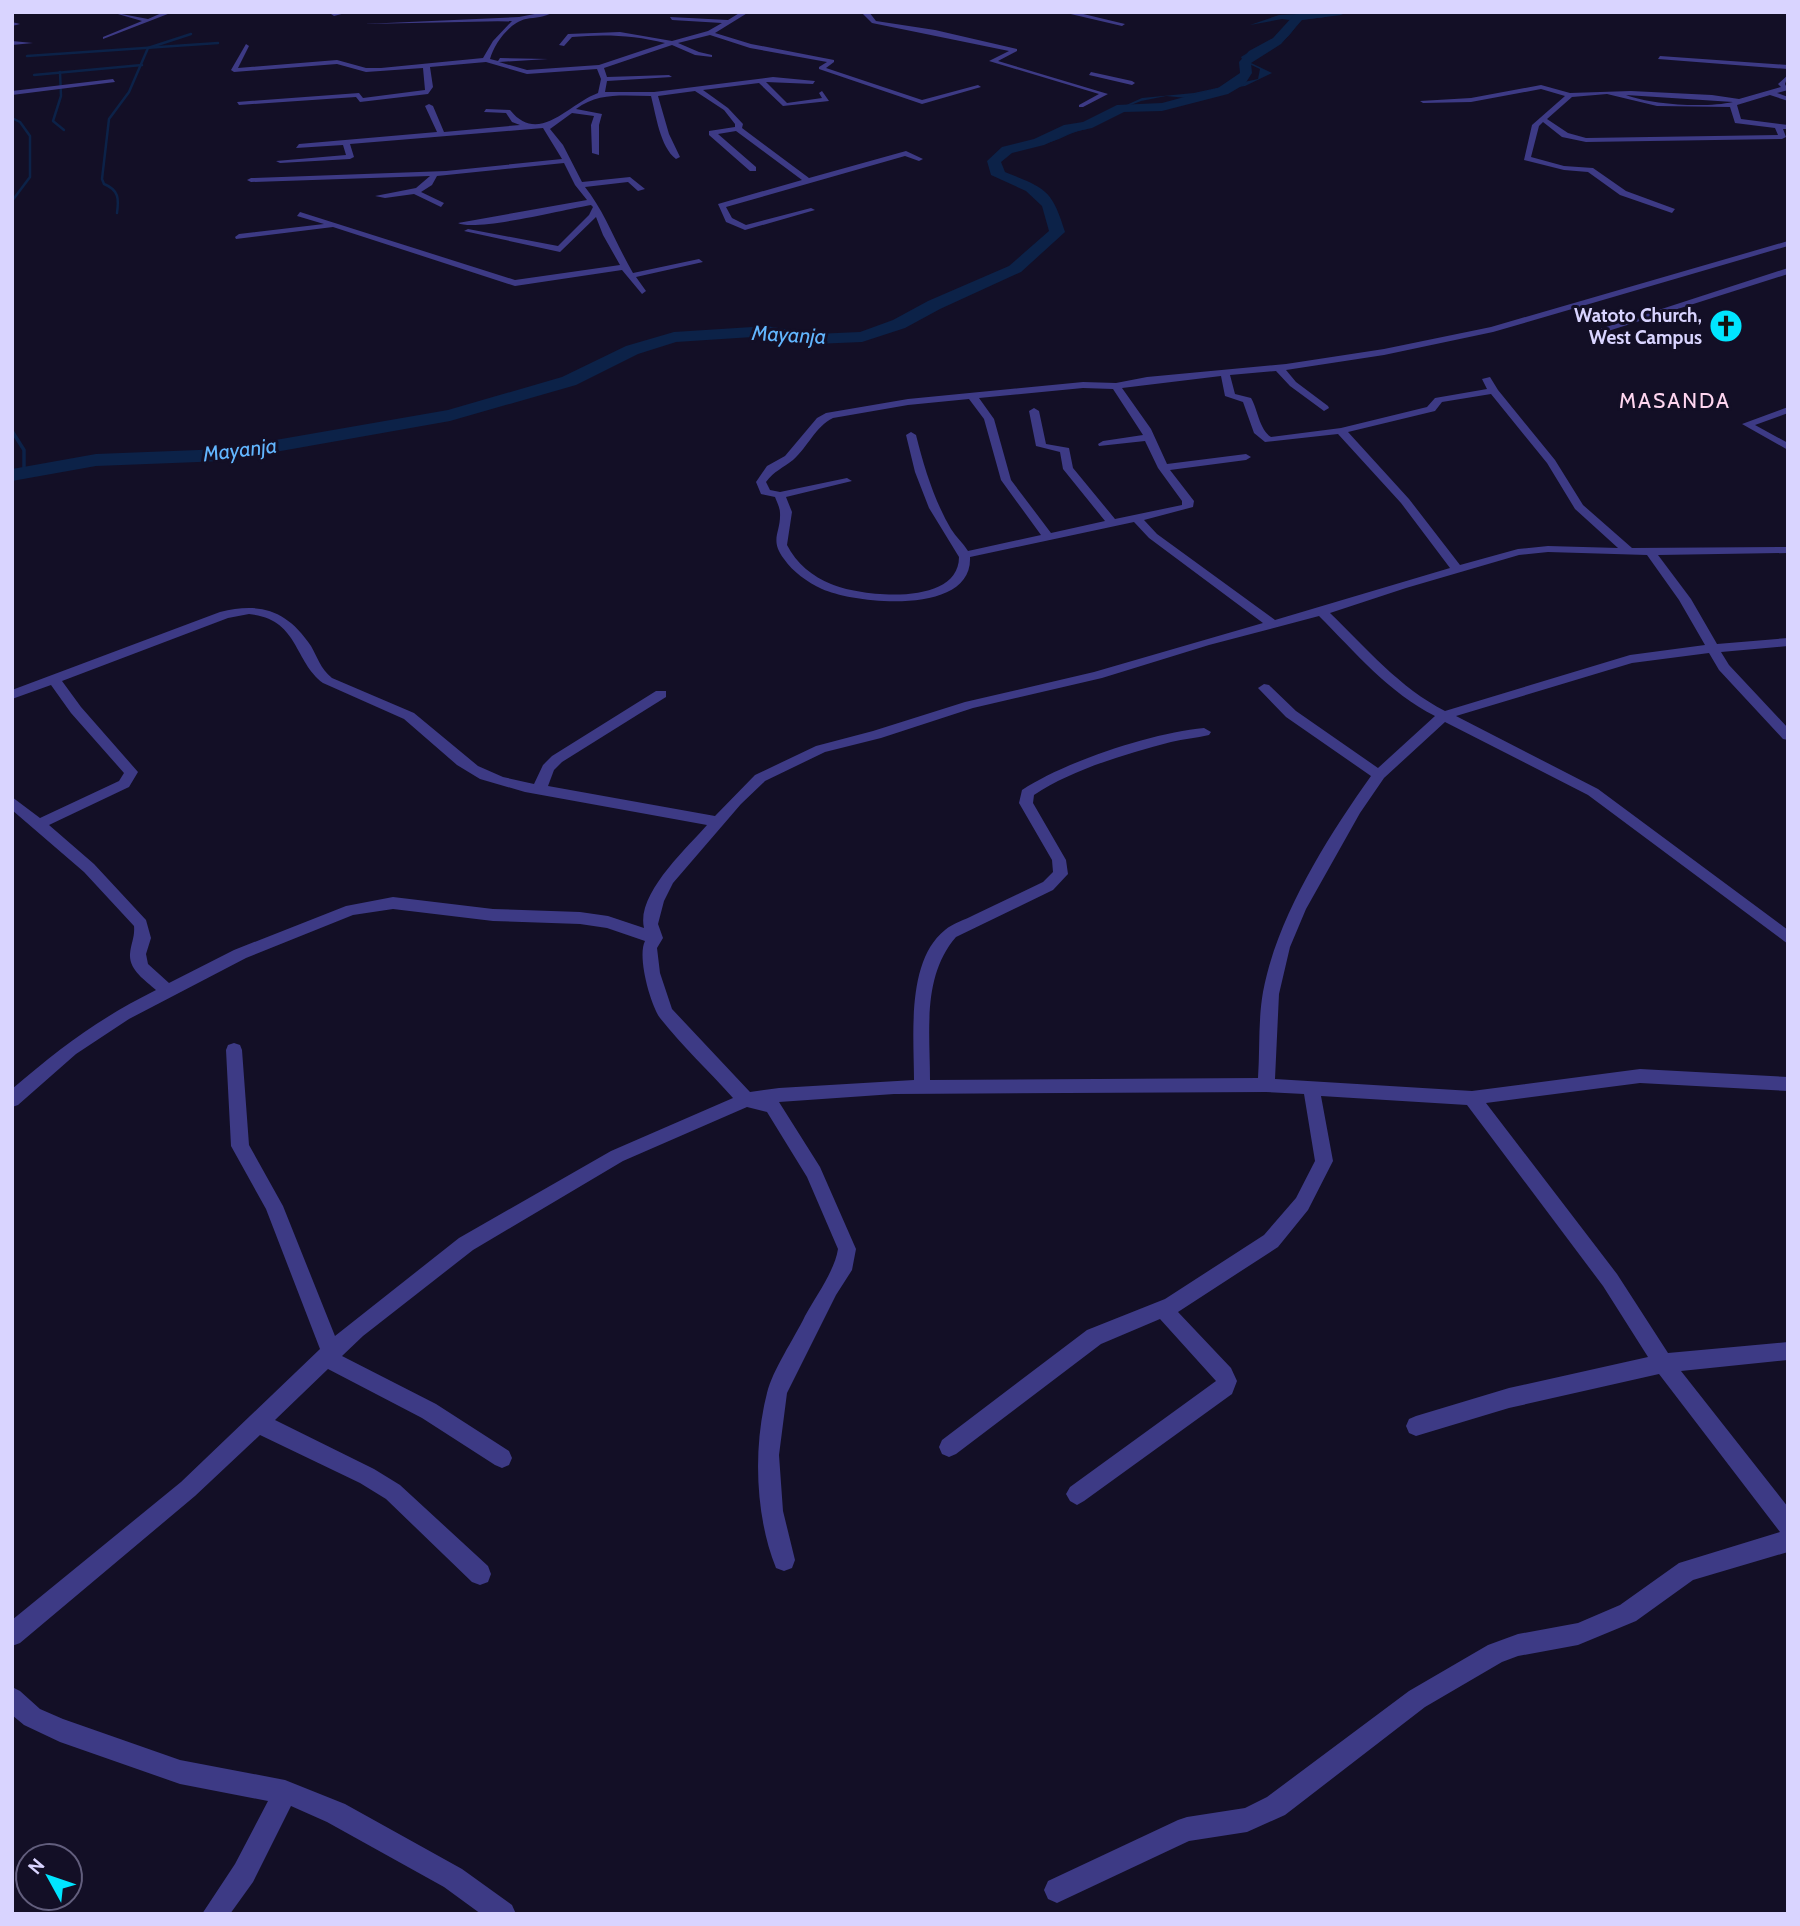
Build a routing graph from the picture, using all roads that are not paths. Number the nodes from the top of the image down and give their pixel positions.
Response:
1 (170, 12) edge
2 (346, 12) edge
3 (550, 12) edge
4 (746, 12) edge
5 (864, 12) edge
6 (1065, 12) edge
7 (114, 13) edge
8 (334, 14) edge
9 (880, 14) dead end
10 (872, 16) junction
11 (672, 18) dead end
12 (518, 19) junction
13 (151, 21) junction
14 (731, 22) junction
15 (367, 24) dead end
16 (1122, 24) dead end
17 (631, 26) dead end
18 (935, 32) junction
19 (710, 33) junction
20 (624, 35) junction
21 (926, 37) dead end
22 (105, 38) dead end
23 (12, 43) edge
24 (30, 43) dead end
25 (672, 43) junction
26 (562, 45) dead end
27 (246, 46) dead end
28 (710, 56) dead end
29 (1660, 58) dead end
30 (486, 60) junction
31 (545, 60) dead end
32 (494, 61) junction
33 (426, 65) junction
34 (600, 67) junction
35 (1788, 67) edge
36 (1100, 69) dead end
37 (1091, 74) junction
38 (669, 77) dead end
39 (1788, 78) edge
40 (604, 79) junction
41 (113, 81) dead end
42 (761, 81) junction
43 (813, 82) dead end
44 (1132, 83) dead end
45 (1073, 84) junction
46 (978, 87) dead end
47 (697, 89) junction
48 (12, 93) edge
49 (601, 93) junction
50 (822, 93) dead end
51 (1770, 93) junction
52 (654, 94) junction
53 (1570, 95) junction
54 (1788, 99) edge
55 (1423, 102) dead end
56 (239, 103) dead end
57 (1735, 103) junction
58 (429, 106) dead end
59 (1081, 106) dead end
60 (486, 111) dead end
61 (572, 111) junction
62 (1543, 119) junction
63 (551, 125) junction
64 (1778, 126) junction
65 (529, 127) junction
66 (1788, 127) edge
67 (738, 129) junction
68 (440, 132) junction
69 (391, 138) junction
70 (346, 142) junction
71 (299, 146) dead end
72 (394, 151) dead end
73 (596, 153) dead end
74 (676, 157) dead end
75 (919, 159) dead end
76 (280, 161) dead end
77 (566, 161) junction
78 (861, 165) junction
79 (752, 169) dead end
80 (872, 172) dead end
81 (435, 173) junction
82 (251, 180) dead end
83 (808, 181) junction
84 (579, 185) junction
85 (641, 189) dead end
86 (414, 191) junction
87 (379, 197) dead end
88 (425, 199) junction
89 (411, 204) dead end
90 (595, 204) junction
91 (441, 205) dead end
92 (811, 210) dead end
93 (1672, 211) dead end
94 (300, 214) dead end
95 (334, 225) junction
96 (239, 237) dead end
97 (1788, 243) edge
98 (699, 262) dead end
99 (625, 267) junction
100 (1788, 271) edge
101 (630, 276) junction
102 (642, 291) dead end
103 (1602, 330) dead end
104 (1279, 368) junction
105 (1226, 373) junction
106 (1487, 379) dead end
107 (1116, 386) junction
108 (1493, 391) junction
109 (973, 397) junction
110 (1324, 408) dead end
111 (1788, 410) edge
112 (1034, 411) dead end
113 (1341, 431) junction
114 (911, 435) dead end
115 (1147, 438) junction
116 (1102, 443) dead end
117 (1788, 447) edge
118 (1246, 457) dead end
119 (1163, 468) junction
120 (846, 481) dead end
121 (780, 495) junction
122 (1137, 520) junction
123 (1112, 523) junction
124 (1047, 536) junction
125 (1788, 550) edge
126 (1630, 552) junction
127 (1650, 552) junction
128 (964, 555) junction
129 (1458, 570) junction
130 (1322, 612) junction
131 (1273, 625) junction
132 (1788, 642) edge
133 (1713, 648) junction
134 (54, 679) junction
135 (1265, 688) dead end
136 (661, 694) dead end
137 (12, 695) edge
138 (1443, 716) junction
139 (1204, 732) dead end
140 (1788, 736) edge
141 (1379, 775) junction
142 (539, 790) junction
143 (12, 802) edge
144 (718, 822) junction
145 (39, 824) junction
146 (654, 938) junction
147 (1788, 938) edge
148 (166, 990) junction
149 (234, 1050) dead end
150 (1788, 1084) edge
151 (1266, 1085) junction
152 (922, 1087) junction
153 (1311, 1087) junction
154 (1472, 1098) junction
155 (12, 1100) edge
156 (746, 1100) junction
157 (1163, 1309) junction
158 (1788, 1351) edge
159 (328, 1354) junction
160 (1663, 1363) junction
161 (256, 1422) junction
162 (1416, 1426) dead end
163 (948, 1447) dead end
164 (502, 1458) dead end
165 (1077, 1494) dead end
166 (1788, 1525) edge
167 (1788, 1541) edge
168 (784, 1560) dead end
169 (480, 1574) dead end
170 (12, 1635) edge
171 (12, 1699) edge
172 (285, 1792) junction
173 (1057, 1890) dead end
174 (215, 1914) edge
175 (503, 1914) edge

1 - 13 street
2 - 8 street
3 - 12 street
4 - 14 street
5 - 10 street
6 - 16 street
7 - 13 street
9 - 10 street
10 - 18 street
11 - 14 street
12 - 15 street
12 - 30 street
13 - 22 street
14 - 19 street
17 - 20 street
18 - 21 street
18 - 45 street
19 - 25 street
19 - 46 street
20 - 25 street
20 - 26 street
23 - 24 street
25 - 28 street
25 - 34 street
27 - 33 street
29 - 35 street
30 - 32 street
30 - 33 street
31 - 32 street
32 - 34 street
33 - 56 street
34 - 40 street
36 - 37 street
37 - 44 street
37 - 45 street
38 - 40 street
39 - 51 street
40 - 49 street
41 - 48 street
42 - 43 street
42 - 47 street
42 - 50 street
45 - 59 street
47 - 52 street
47 - 67 street
49 - 52 street
49 - 61 street
51 - 54 street
51 - 57 street
52 - 74 street
53 - 55 street
53 - 57 street
53 - 62 street
57 - 64 street
58 - 68 street
60 - 65 street
61 - 63 street
61 - 73 street
62 - 64 street
62 - 93 street
63 - 65 street
63 - 77 street
64 - 66 street
65 - 68 street
67 - 79 street
67 - 83 street
68 - 69 street
69 - 70 street
69 - 72 street
70 - 71 street
70 - 76 street
75 - 78 street
77 - 81 street
77 - 84 street
78 - 80 street
78 - 83 street
81 - 82 street
81 - 86 street
83 - 92 street
84 - 85 street
84 - 90 street
86 - 87 street
86 - 88 street
88 - 89 street
88 - 91 street
90 - 90 street
90 - 99 street
94 - 95 street
95 - 96 street
95 - 99 street
97 - 104 street
98 - 101 street
99 - 101 street
100 - 103 street
101 - 102 street
104 - 105 street
104 - 110 street
105 - 107 street
105 - 113 street
106 - 108 street
107 - 109 street
107 - 115 street
108 - 113 street
108 - 126 street
109 - 121 street
109 - 124 street
111 - 117 street
112 - 123 street
113 - 129 street
114 - 128 street
115 - 116 street
115 - 119 street
118 - 119 street
119 - 122 street
120 - 121 street
121 - 128 street
122 - 123 street
122 - 131 street
123 - 124 street
124 - 128 street
125 - 127 street
126 - 127 street
126 - 129 street
127 - 133 street
129 - 130 street
130 - 131 street
130 - 138 street
131 - 144 street
132 - 133 street
133 - 138 street
133 - 140 street
134 - 137 street
134 - 142 street
134 - 145 street
135 - 141 street
136 - 142 street
138 - 141 street
138 - 147 street
139 - 152 street
141 - 151 street
142 - 144 street
143 - 145 street
144 - 146 street
145 - 148 street
146 - 148 street
146 - 156 street
148 - 155 street
149 - 159 street
150 - 154 street
151 - 152 street
151 - 153 street
152 - 156 street
153 - 154 street
153 - 157 street
154 - 160 street
156 - 159 street
156 - 168 street
157 - 163 street
157 - 165 street
158 - 160 street
159 - 161 street
159 - 164 street
160 - 162 street
160 - 166 street
161 - 169 street
161 - 170 street
167 - 173 street
171 - 172 street
172 - 174 street
172 - 175 street

